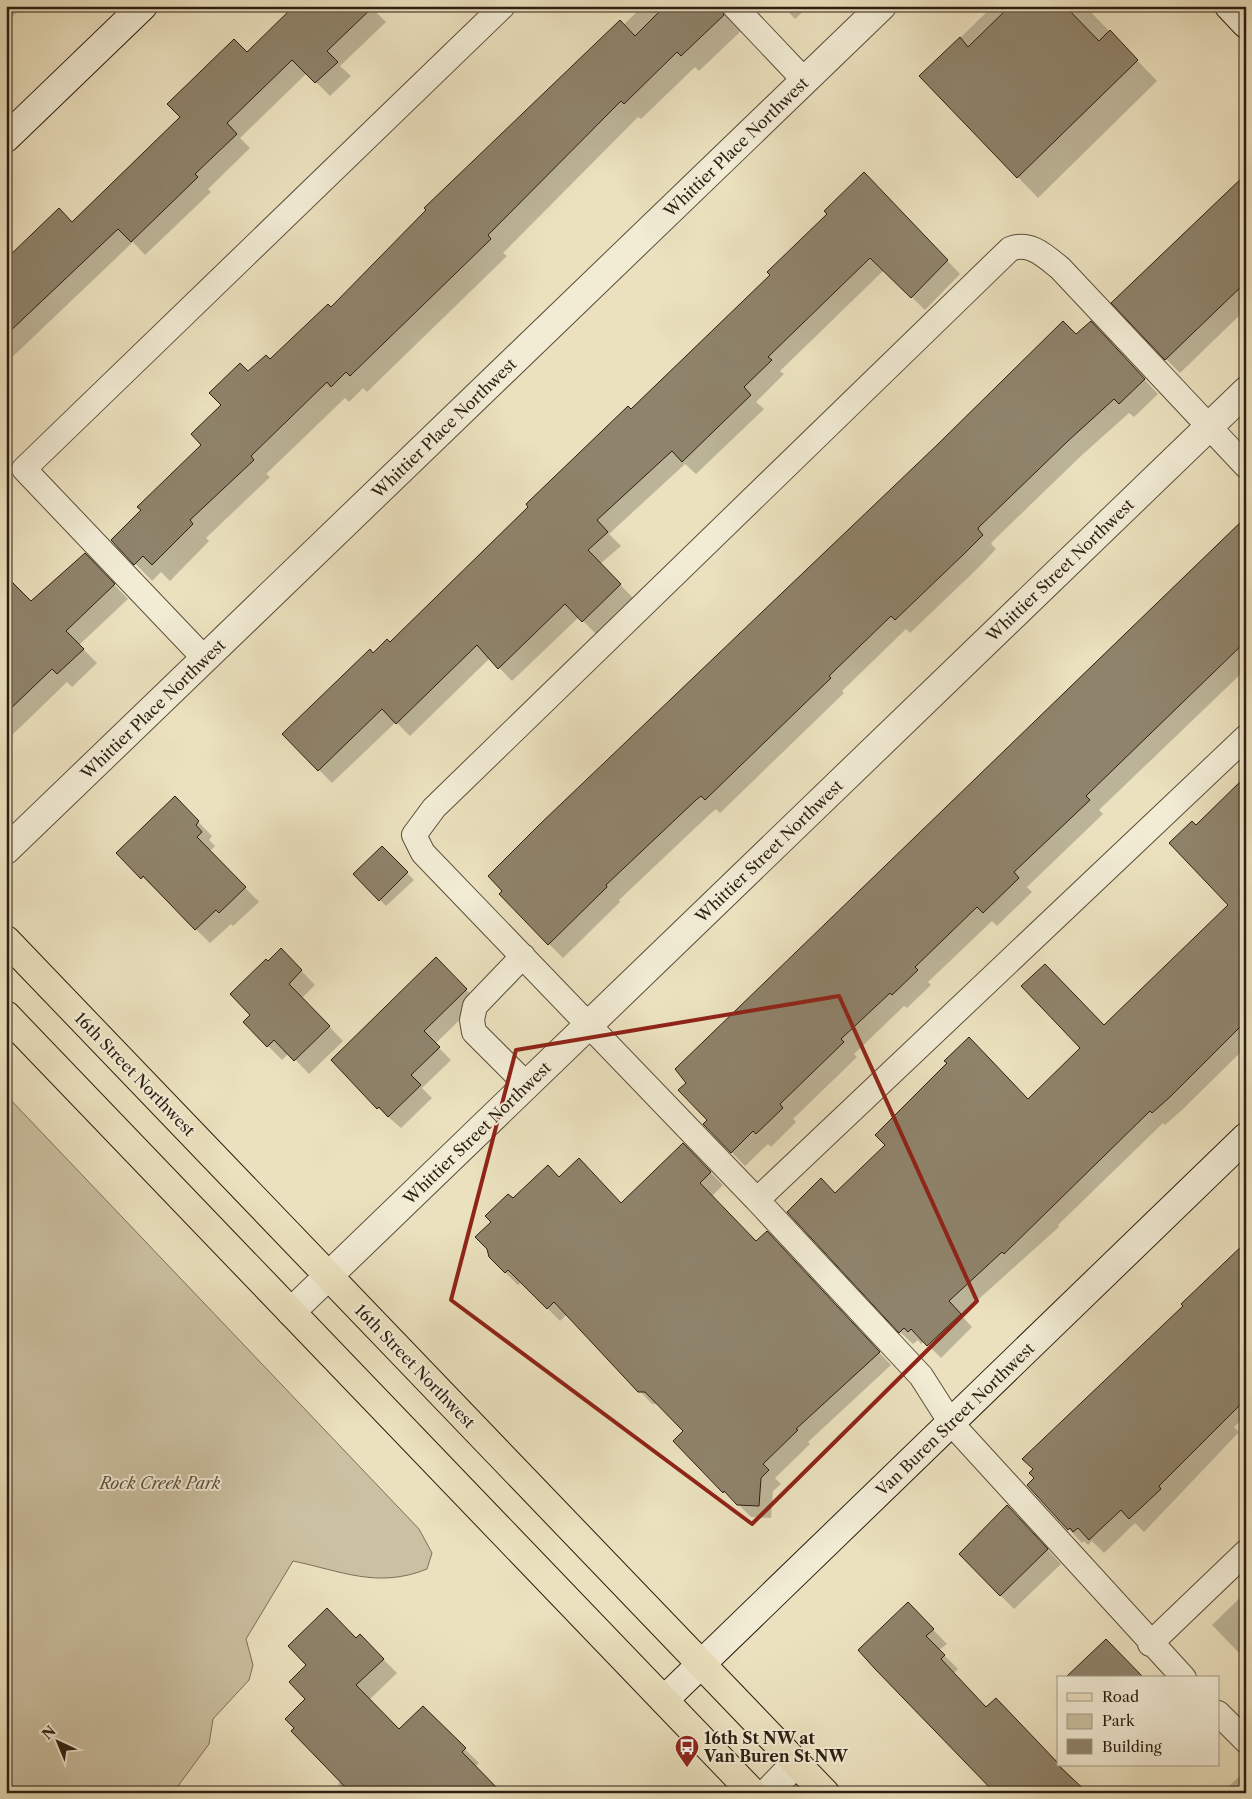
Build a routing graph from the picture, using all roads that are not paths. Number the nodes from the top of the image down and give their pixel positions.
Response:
1 (143, 6) edge
2 (503, 6) edge
3 (734, 6) edge
4 (882, 6) edge
5 (1229, 6) edge
6 (1246, 24) edge
7 (805, 81) junction
8 (6, 138) edge
9 (1246, 391) edge
10 (1209, 427) junction
11 (1246, 466) edge
12 (205, 659) junction
13 (1246, 737) edge
14 (6, 850) edge
15 (6, 940) edge
16 (523, 956) junction
17 (6, 1015) edge
18 (590, 1024) junction
19 (527, 1085) junction
20 (1246, 1137) edge
21 (757, 1200) junction
22 (328, 1276) junction
23 (291, 1312) junction
24 (951, 1423) junction
25 (1246, 1552) edge
26 (1150, 1644) junction
27 (701, 1664) junction
28 (1182, 1676) edge
29 (664, 1700) junction
30 (1220, 1715) edge
31 (1246, 1741) edge
32 (796, 1763) junction
33 (753, 1793) edge
34 (766, 1793) edge
35 (825, 1793) edge

1 - 8 street
2 - 12 lane
3 - 7 lane
4 - 7 street, Whittier Place Northwest
5 - 6 street
7 - 12 street, Whittier Place Northwest
9 - 10 street, Whittier Street Northwest
10 - 11 lane
10 - 16 lane
10 - 18 street, Whittier Street Northwest
12 - 14 street, Whittier Place Northwest
13 - 21 lane
15 - 22 main road, 16th Street Northwest
16 - 18 lane
16 - 19 lane
17 - 23 main road
18 - 19 street, Whittier Street Northwest
18 - 21 lane
19 - 22 street, Whittier Street Northwest
20 - 24 street, Van Buren Street Northwest
21 - 24 lane
22 - 23 street, Whittier Street Northwest
22 - 27 main road, 16th Street Northwest
23 - 29 main road
24 - 26 lane
24 - 27 street, Van Buren Street Northwest
25 - 26 lane
26 - 28 lane
27 - 29 street, Van Buren Street Northwest
27 - 32 main road, 16th Street Northwest
29 - 33 main road
30 - 31 lane
32 - 34 street
32 - 35 main road, 16th Street Northwest

